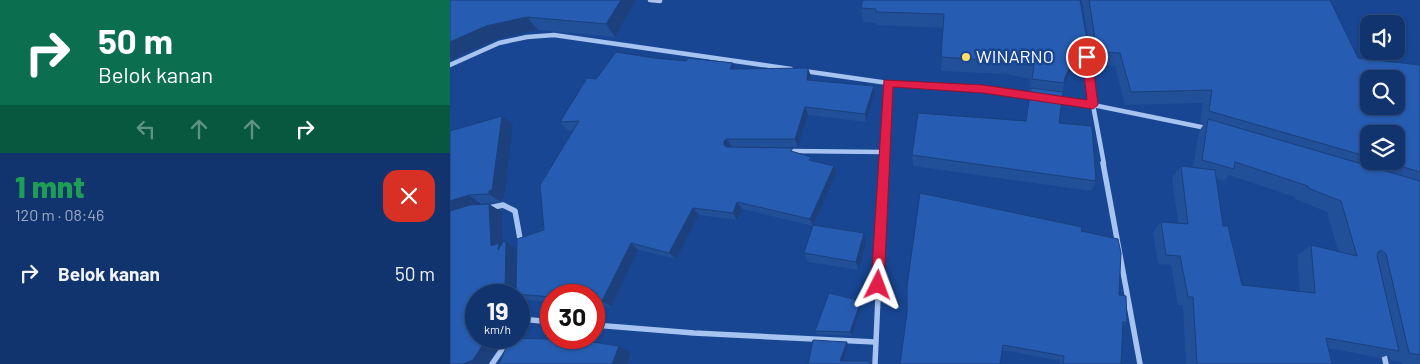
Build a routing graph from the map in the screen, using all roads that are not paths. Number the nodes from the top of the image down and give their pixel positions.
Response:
1 (650, 0) edge
2 (660, 1) dead end
3 (1086, 42) edge
4 (450, 65) edge
5 (888, 83) junction
6 (1038, 97) edge
7 (1047, 98) edge
8 (1093, 105) junction
9 (1213, 130) edge
10 (780, 151) edge
11 (884, 152) junction
12 (486, 209) edge
13 (522, 250) edge
14 (605, 326) edge
15 (875, 342) junction
16 (1382, 346) edge
17 (502, 349) edge
18 (492, 364) edge
19 (876, 364) edge
20 (1140, 364) edge
21 (1386, 364) edge

1 - 2 street
3 - 8 street
4 - 5 street
5 - 6 street
5 - 11 street
7 - 8 street
8 - 9 street
8 - 20 street
10 - 11 street
11 - 15 street
12 - 13 street
14 - 15 street
15 - 19 street
16 - 21 street
17 - 18 street

